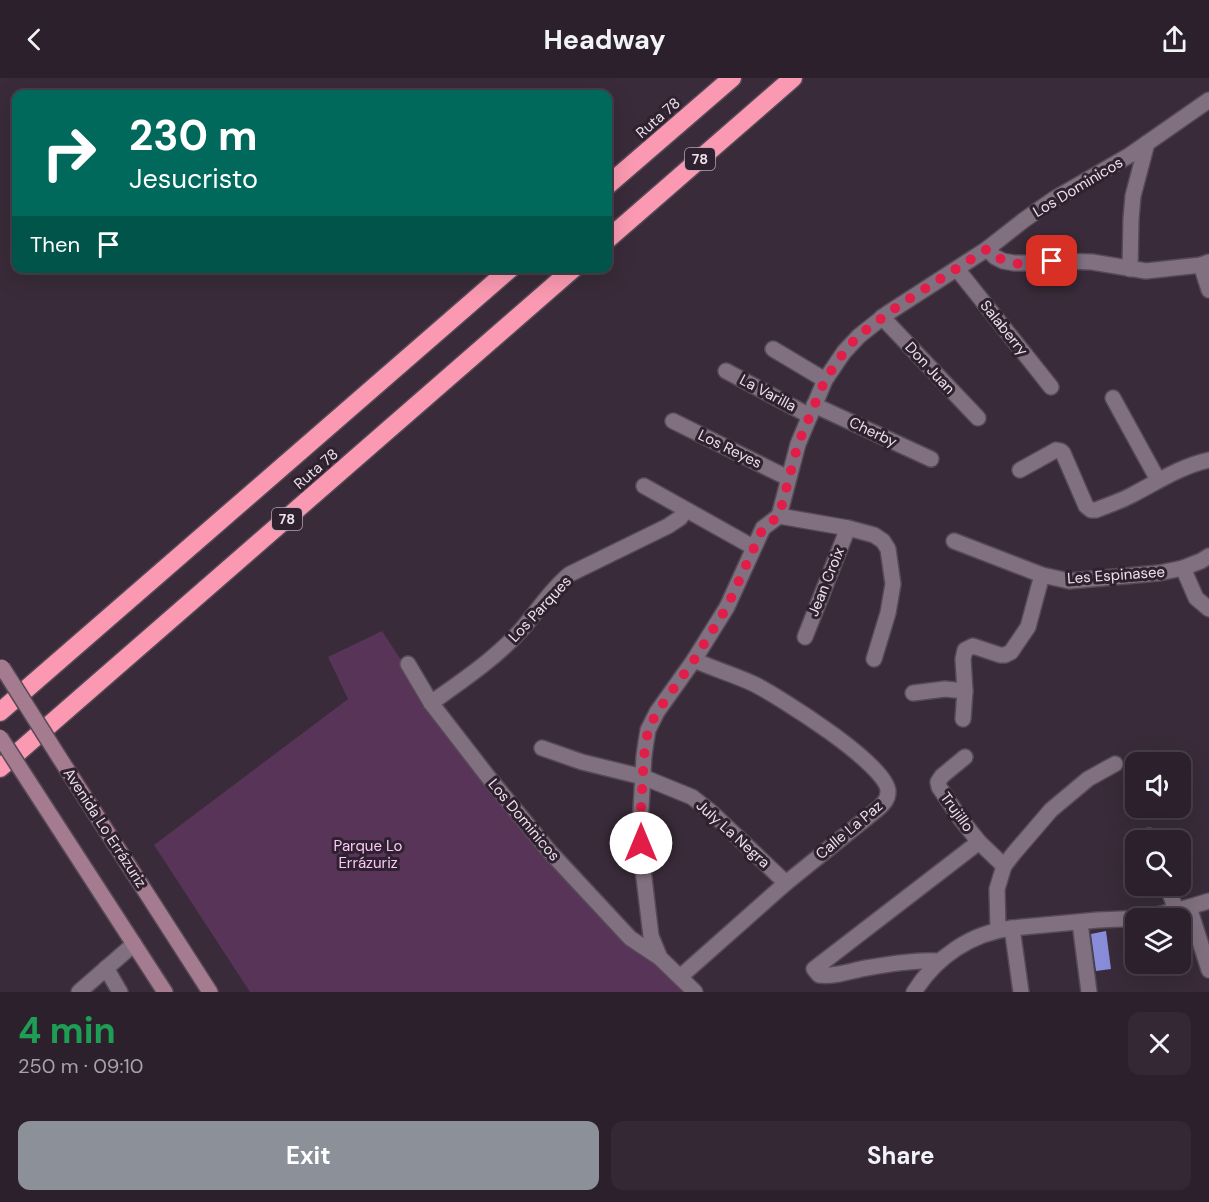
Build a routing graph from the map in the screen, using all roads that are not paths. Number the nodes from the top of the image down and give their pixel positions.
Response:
1 (732, 78) edge
2 (793, 78) edge
3 (1209, 100) edge
4 (1147, 144) junction
5 (612, 182) edge
6 (612, 236) edge
7 (987, 249) junction
8 (1205, 263) edge
9 (957, 269) junction
10 (1130, 269) junction
11 (505, 273) edge
12 (568, 273) edge
13 (1209, 290) edge
14 (882, 317) junction
15 (773, 349) dead end
16 (726, 371) dead end
17 (825, 380) junction
18 (1052, 387) dead end
19 (1113, 398) dead end
20 (812, 411) junction
21 (978, 418) dead end
22 (673, 421) dead end
23 (931, 459) dead end
24 (1209, 459) edge
25 (1020, 470) dead end
26 (788, 478) junction
27 (1158, 480) junction
28 (644, 486) dead end
29 (686, 510) junction
30 (779, 516) junction
31 (848, 528) junction
32 (954, 541) dead end
33 (753, 547) junction
34 (1209, 556) edge
35 (1183, 568) junction
36 (1042, 575) junction
37 (1209, 609) edge
38 (805, 637) dead end
39 (874, 659) dead end
40 (694, 660) junction
41 (408, 664) dead end
42 (1, 665) edge
43 (965, 691) junction
44 (913, 693) dead end
45 (431, 703) junction
46 (0, 712) edge
47 (963, 718) dead end
48 (0, 737) edge
49 (542, 748) dead end
50 (965, 757) dead end
51 (1115, 764) dead end
52 (0, 768) edge
53 (643, 777) junction
54 (979, 842) junction
55 (1004, 866) junction
56 (786, 883) junction
57 (1209, 901) edge
58 (1185, 908) edge
59 (1125, 919) edge
60 (1080, 923) junction
61 (1005, 929) junction
62 (1191, 929) edge
63 (134, 944) junction
64 (660, 958) junction
65 (938, 962) junction
66 (106, 968) junction
67 (1209, 970) edge
68 (680, 977) junction
69 (79, 992) edge
70 (120, 992) edge
71 (165, 992) edge
72 (210, 992) edge
73 (695, 992) edge
74 (914, 992) edge
75 (1021, 992) edge
76 (1089, 992) edge

1 - 5 highway, Ruta 78 / 78
2 - 6 highway, 78
3 - 4 street, Los Dominicos
4 - 7 street, Los Dominicos
4 - 10 street
7 - 9 street, Los Dominicos
7 - 10 street
8 - 10 street
8 - 13 street
9 - 14 street, Los Dominicos
9 - 18 street, Salaberry
11 - 46 highway, Ruta 78
12 - 52 highway, Ruta 78 / 78
14 - 17 street, Los Dominicos
14 - 21 street, Don Juan
15 - 17 street
16 - 20 street, La Varilla
17 - 20 street, Los Dominicos
19 - 27 street
20 - 23 street, Cherby
20 - 26 street, Los Dominicos
22 - 26 street, Los Reyes
24 - 27 street
25 - 27 street
26 - 30 street, Los Dominicos
28 - 29 street
29 - 33 street
29 - 45 street, Los Parques
30 - 31 street
30 - 33 street, Los Dominicos
31 - 38 street, Jean Croix
31 - 39 street
32 - 36 street, Les Espinasee
33 - 40 street, Los Dominicos
34 - 35 street, Les Espinasee
35 - 36 street, Les Espinasee
35 - 37 street
36 - 43 street
40 - 53 street, Los Dominicos
40 - 56 street, Calle La Paz
41 - 45 street, Los Dominicos
42 - 72 main road, Avenida Lo Errázuriz, bridge
43 - 44 street
43 - 47 street
45 - 64 street, Los Dominicos
48 - 63 main road, bridge
49 - 53 street, July La Negra
50 - 54 street, Trujillo
51 - 55 street
53 - 56 street, July La Negra
53 - 64 street, Los Dominicos
54 - 55 street, Trujillo
54 - 65 street
55 - 61 street
56 - 68 street, Calle La Paz
57 - 58 street
59 - 60 street
60 - 61 street
60 - 76 street
61 - 65 street
61 - 75 street
62 - 67 street
63 - 66 street
63 - 71 main road
64 - 68 street, Los Dominicos
65 - 74 street
66 - 69 street
66 - 70 street
68 - 73 street, Los Dominicos

